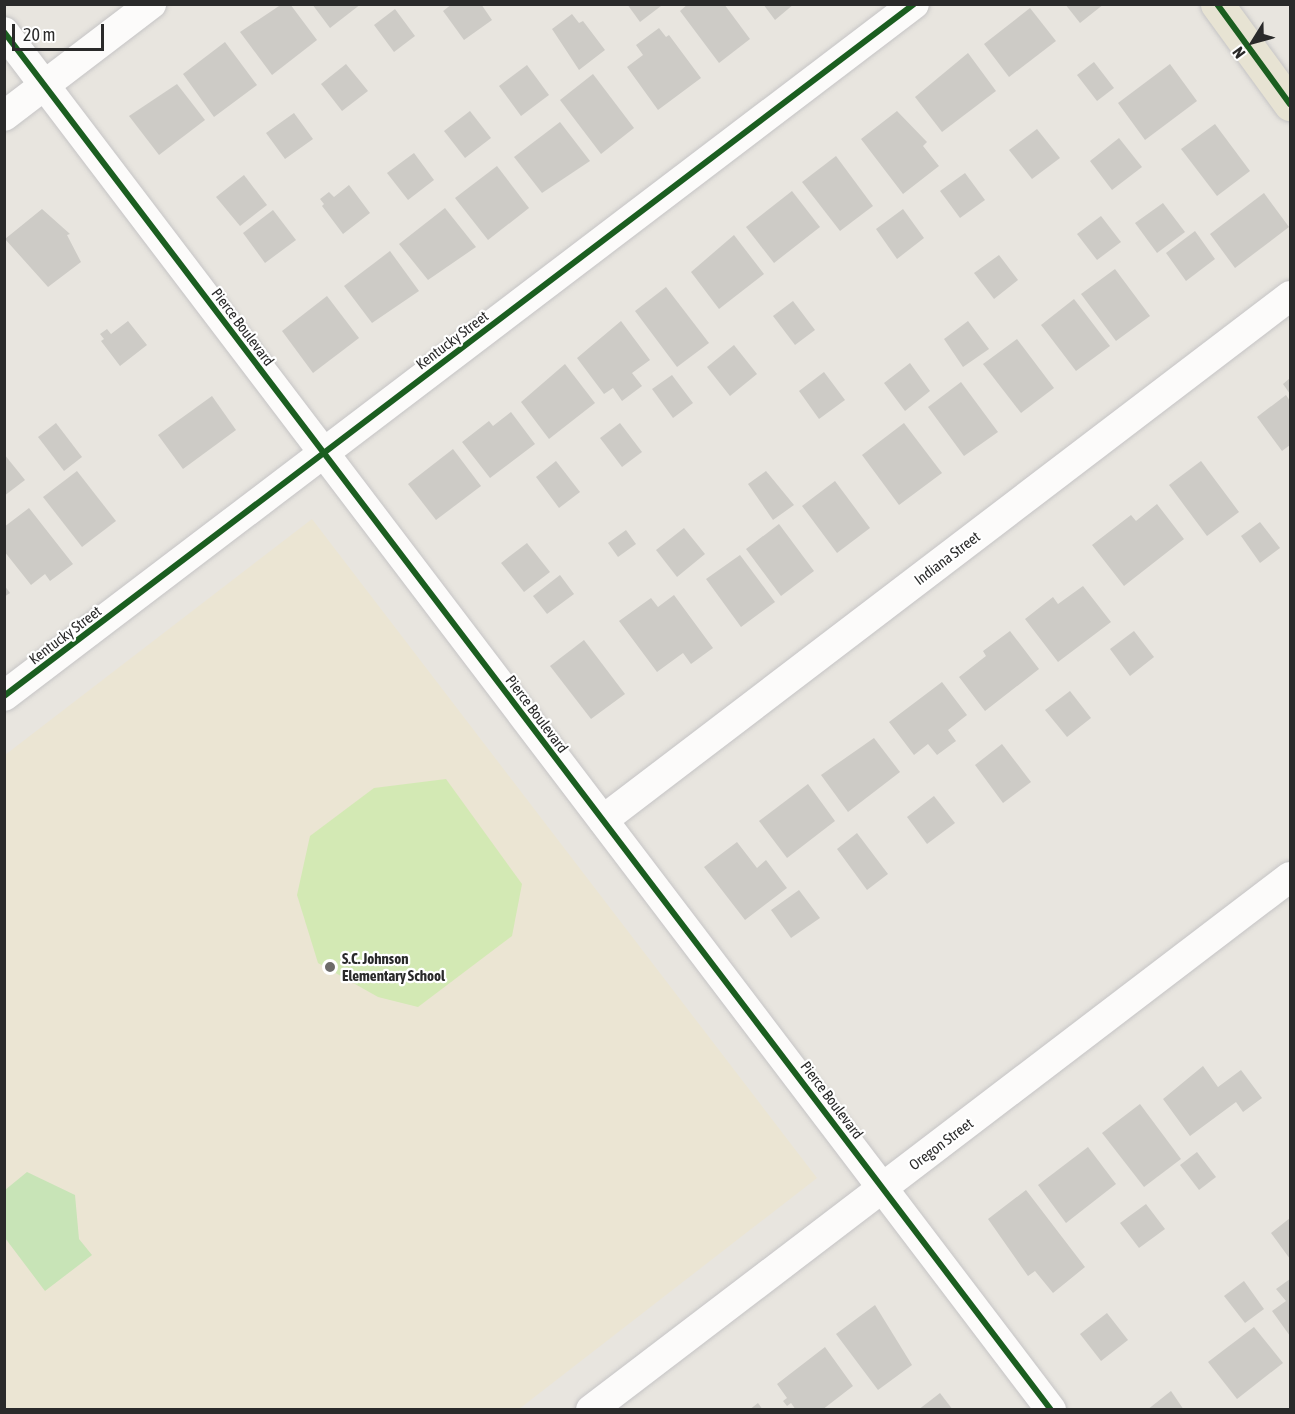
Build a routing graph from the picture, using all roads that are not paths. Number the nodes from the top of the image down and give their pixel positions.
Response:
1 (151, 4) edge
2 (914, 4) edge
3 (1217, 4) edge
4 (4, 32) edge
5 (45, 86) junction
6 (1290, 104) edge
7 (4, 116) edge
8 (1290, 296) edge
9 (324, 453) junction
10 (4, 696) edge
11 (603, 820) junction
12 (1290, 877) edge
13 (883, 1188) junction
14 (591, 1410) edge
15 (1051, 1410) edge

1 - 5 street
2 - 9 street, Kentucky Street
3 - 6 main road
4 - 5 street, Pierce Boulevard
5 - 7 street
5 - 9 street, Pierce Boulevard
8 - 11 street, Indiana Street
9 - 10 street, Kentucky Street
9 - 11 street, Pierce Boulevard
11 - 13 street, Pierce Boulevard
12 - 13 street, Oregon Street
13 - 14 street, Oregon Street
13 - 15 street, Pierce Boulevard

